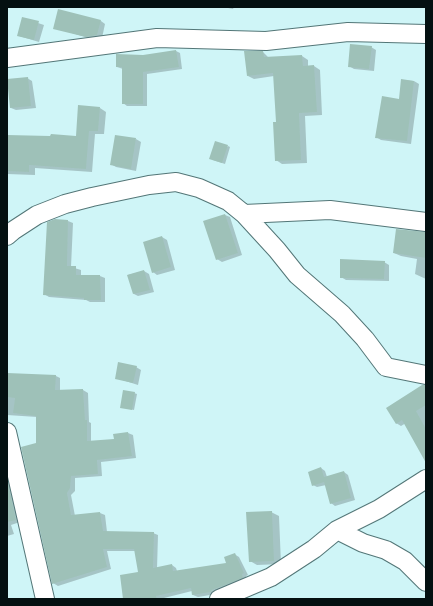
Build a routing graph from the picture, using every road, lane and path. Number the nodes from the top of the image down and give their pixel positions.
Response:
1 (426, 34) edge
2 (7, 58) edge
3 (244, 214) junction
4 (426, 222) edge
5 (7, 236) edge
6 (426, 375) edge
7 (7, 432) edge
8 (9, 451) edge
9 (426, 479) edge
10 (337, 530) junction
11 (426, 582) edge
12 (45, 599) edge
13 (219, 599) edge

1 - 2 street
3 - 4 street
3 - 5 street
3 - 6 street
7 - 8 street
8 - 12 street
9 - 10 street
10 - 11 street
10 - 13 street

